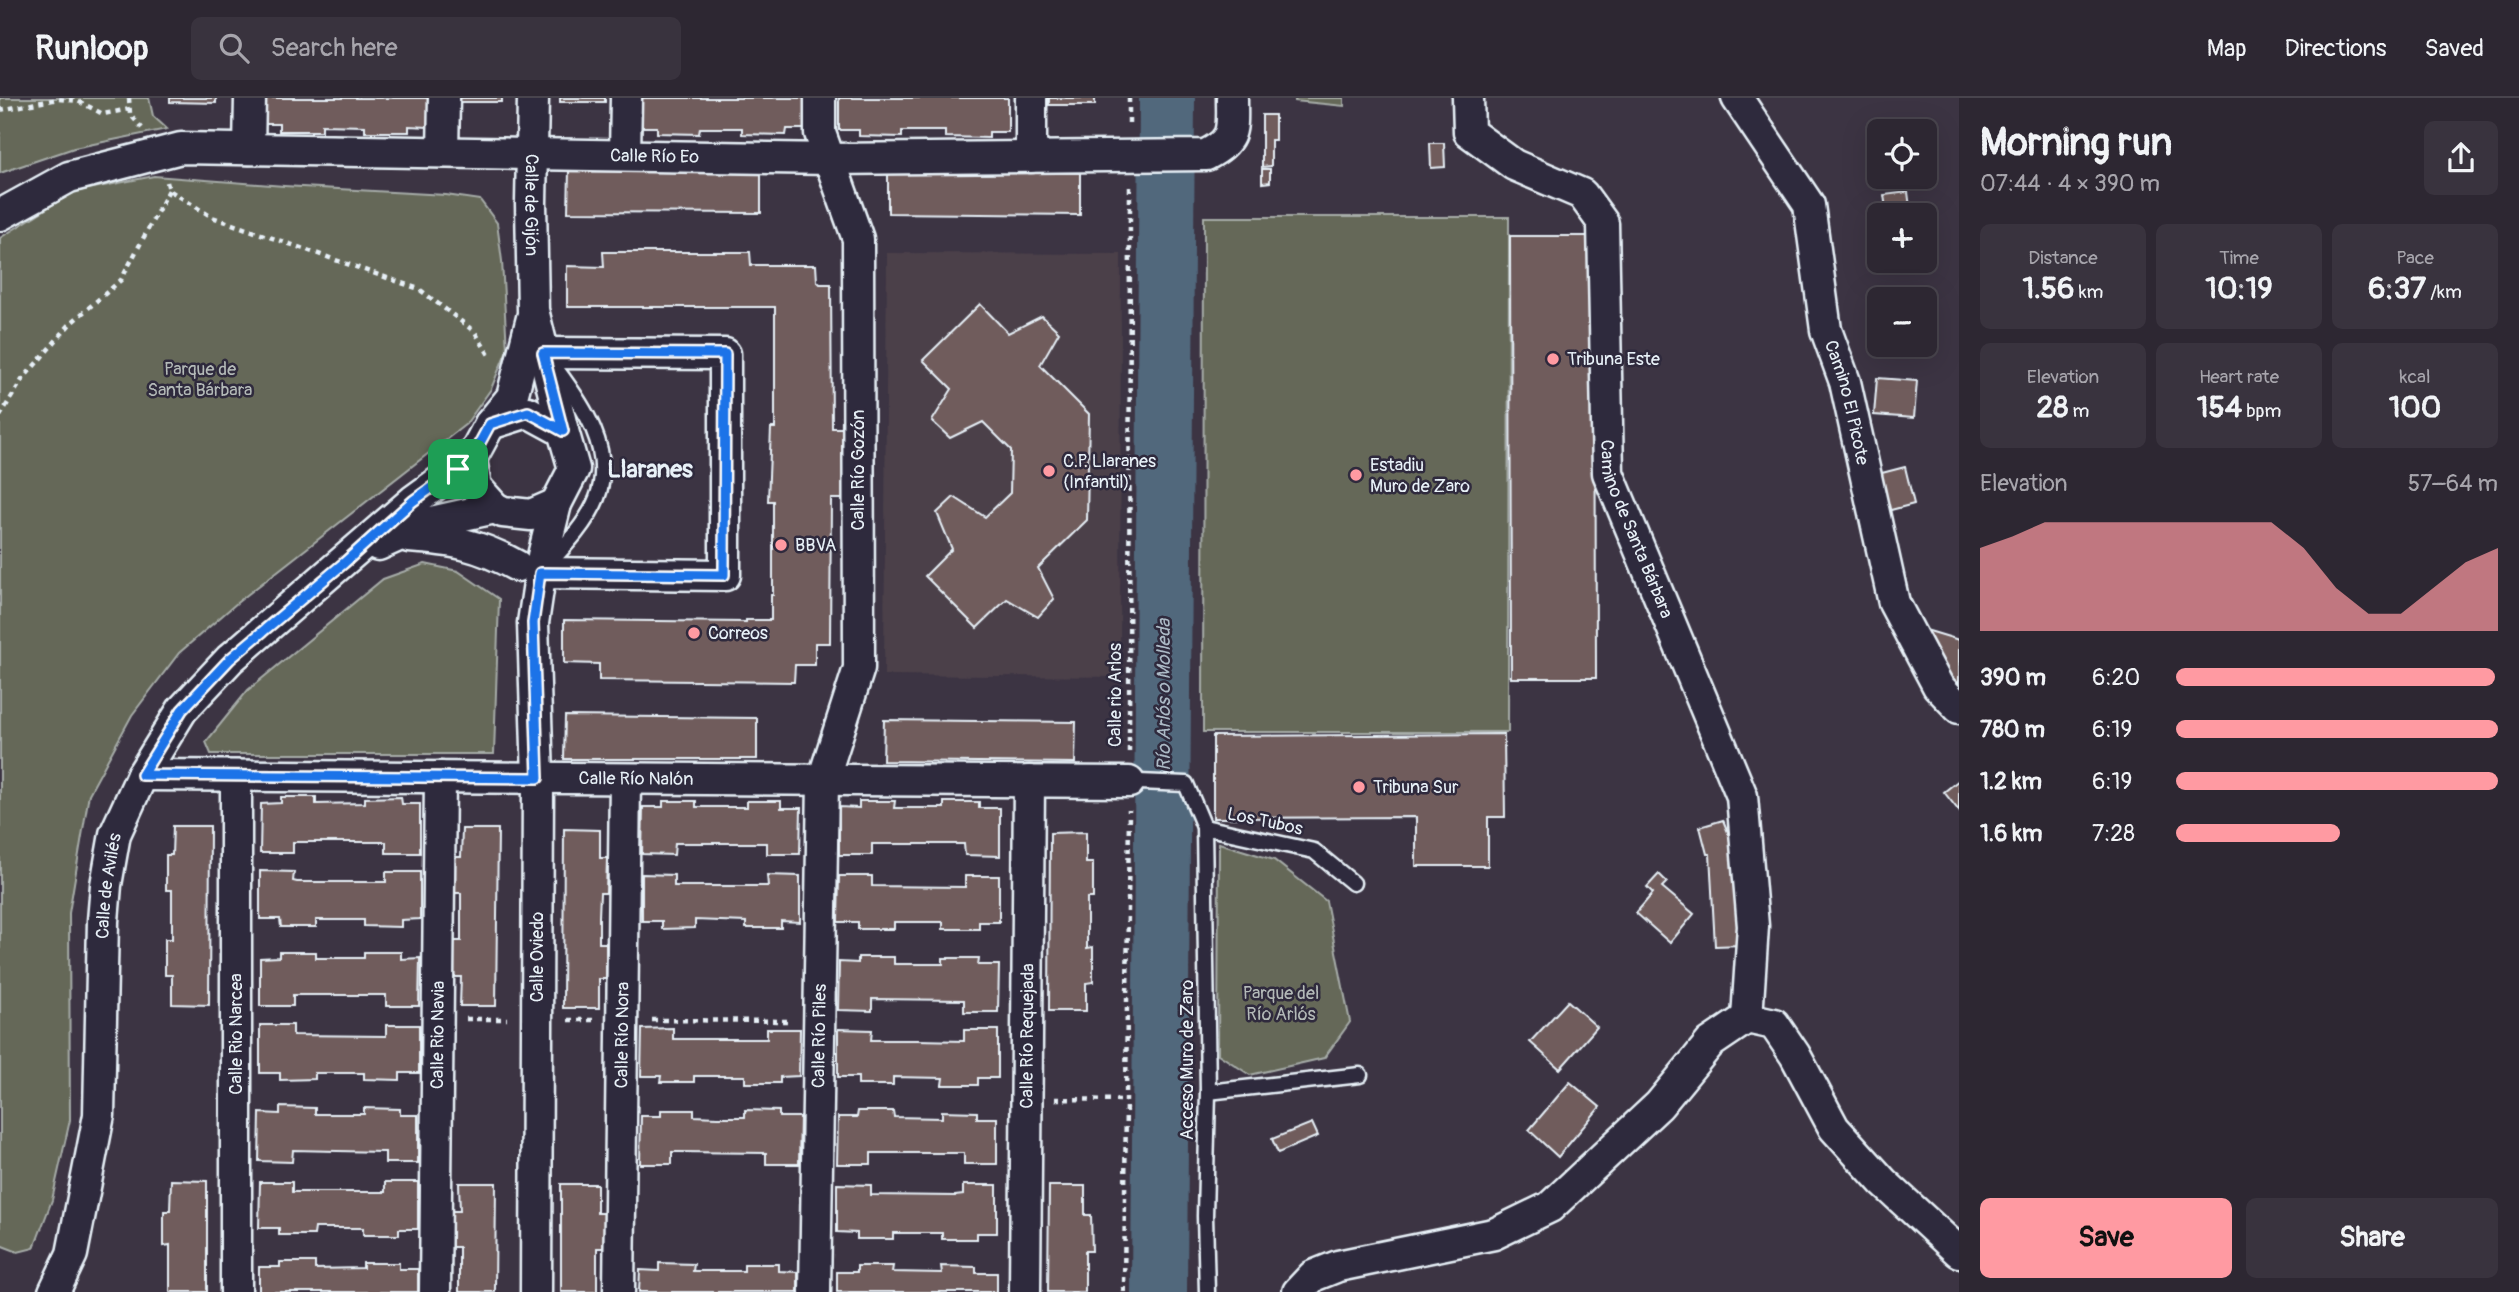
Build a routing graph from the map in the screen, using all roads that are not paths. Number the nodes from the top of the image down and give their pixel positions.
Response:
1 (250, 98) edge
2 (444, 98) edge
3 (533, 98) edge
4 (626, 98) edge
5 (820, 98) edge
6 (1031, 98) edge
7 (1232, 98) edge
8 (1468, 98) edge
9 (1737, 98) edge
10 (249, 149) junction
11 (443, 152) junction
12 (532, 153) junction
13 (625, 155) junction
14 (1031, 157) junction
15 (830, 159) junction
16 (0, 215) edge
17 (533, 310) junction
18 (543, 353) junction
19 (490, 424) junction
20 (563, 431) junction
21 (471, 459) junction
22 (556, 504) junction
23 (499, 510) junction
24 (394, 537) junction
25 (344, 563) junction
26 (528, 570) junction
27 (1959, 708) edge
28 (142, 775) junction
29 (236, 776) junction
30 (440, 778) junction
31 (538, 778) junction
32 (625, 779) junction
33 (823, 780) junction
34 (1029, 781) junction
35 (1134, 782) joint
36 (1204, 827) junction
37 (1353, 883) dead end
38 (1747, 1018) junction
39 (1360, 1075) dead end
40 (1208, 1092) junction
41 (1959, 1252) edge
42 (54, 1292) edge
43 (236, 1292) edge
44 (435, 1292) edge
45 (537, 1292) edge
46 (619, 1292) edge
47 (815, 1292) edge
48 (1025, 1292) edge
49 (1207, 1292) edge
50 (1298, 1292) edge

1 - 10 street
2 - 11 street
3 - 12 street, Calle de Gijón
4 - 13 street
5 - 15 street, Calle Río Gozón
6 - 14 street
7 - 14 street, Calle Río Eo
8 - 38 street, Camino de Santa Bárbara
9 - 27 street, Camino El Picote
10 - 11 street, Calle Río Eo
10 - 16 street, Calle Río Eo
11 - 12 street, Calle Río Eo
12 - 13 street, Calle Río Eo
12 - 17 street, Calle de Gijón
13 - 15 street, Calle Río Eo
14 - 15 street, Calle Río Eo
15 - 33 street, Calle Río Gozón
17 - 18 street, Calle de Gijón
17 - 19 street, Calle de Gijón
18 - 20 street, Calle de Gijón
18 - 26 lane
18 - 26 street
19 - 20 street
19 - 21 street
20 - 22 street
21 - 23 street
21 - 25 street, Calle de Avilés
22 - 23 street
22 - 26 street, Calle Oviedo
23 - 24 street, Calle de Avilés
23 - 26 street, Calle Oviedo
24 - 25 street, Calle de Avilés
24 - 26 street
25 - 28 street, Calle de Avilés
26 - 31 street, Calle Oviedo
28 - 29 street, Calle Río Nalón
28 - 42 street, Calle de Avilés
29 - 30 street, Calle Río Nalón
29 - 43 street, Calle Rio Narcea
30 - 31 street, Calle Río Nalón
30 - 44 street, Calle Rio Navia
31 - 32 street, Calle Río Nalón
31 - 45 street, Calle Oviedo
32 - 33 street, Calle Río Nalón
32 - 46 street, Calle Río Nora
33 - 34 street, Calle Río Nalón
33 - 47 street, Calle Río Piles
34 - 35 street, Calle Río Nalón
34 - 48 street, Calle Río Requejada
35 - 36 lane, Los Tubos
36 - 37 lane, Los Tubos
36 - 40 lane, Acceso Muro de Zaro
38 - 41 street
38 - 50 street
39 - 40 lane
40 - 49 lane, Acceso Muro de Zaro

